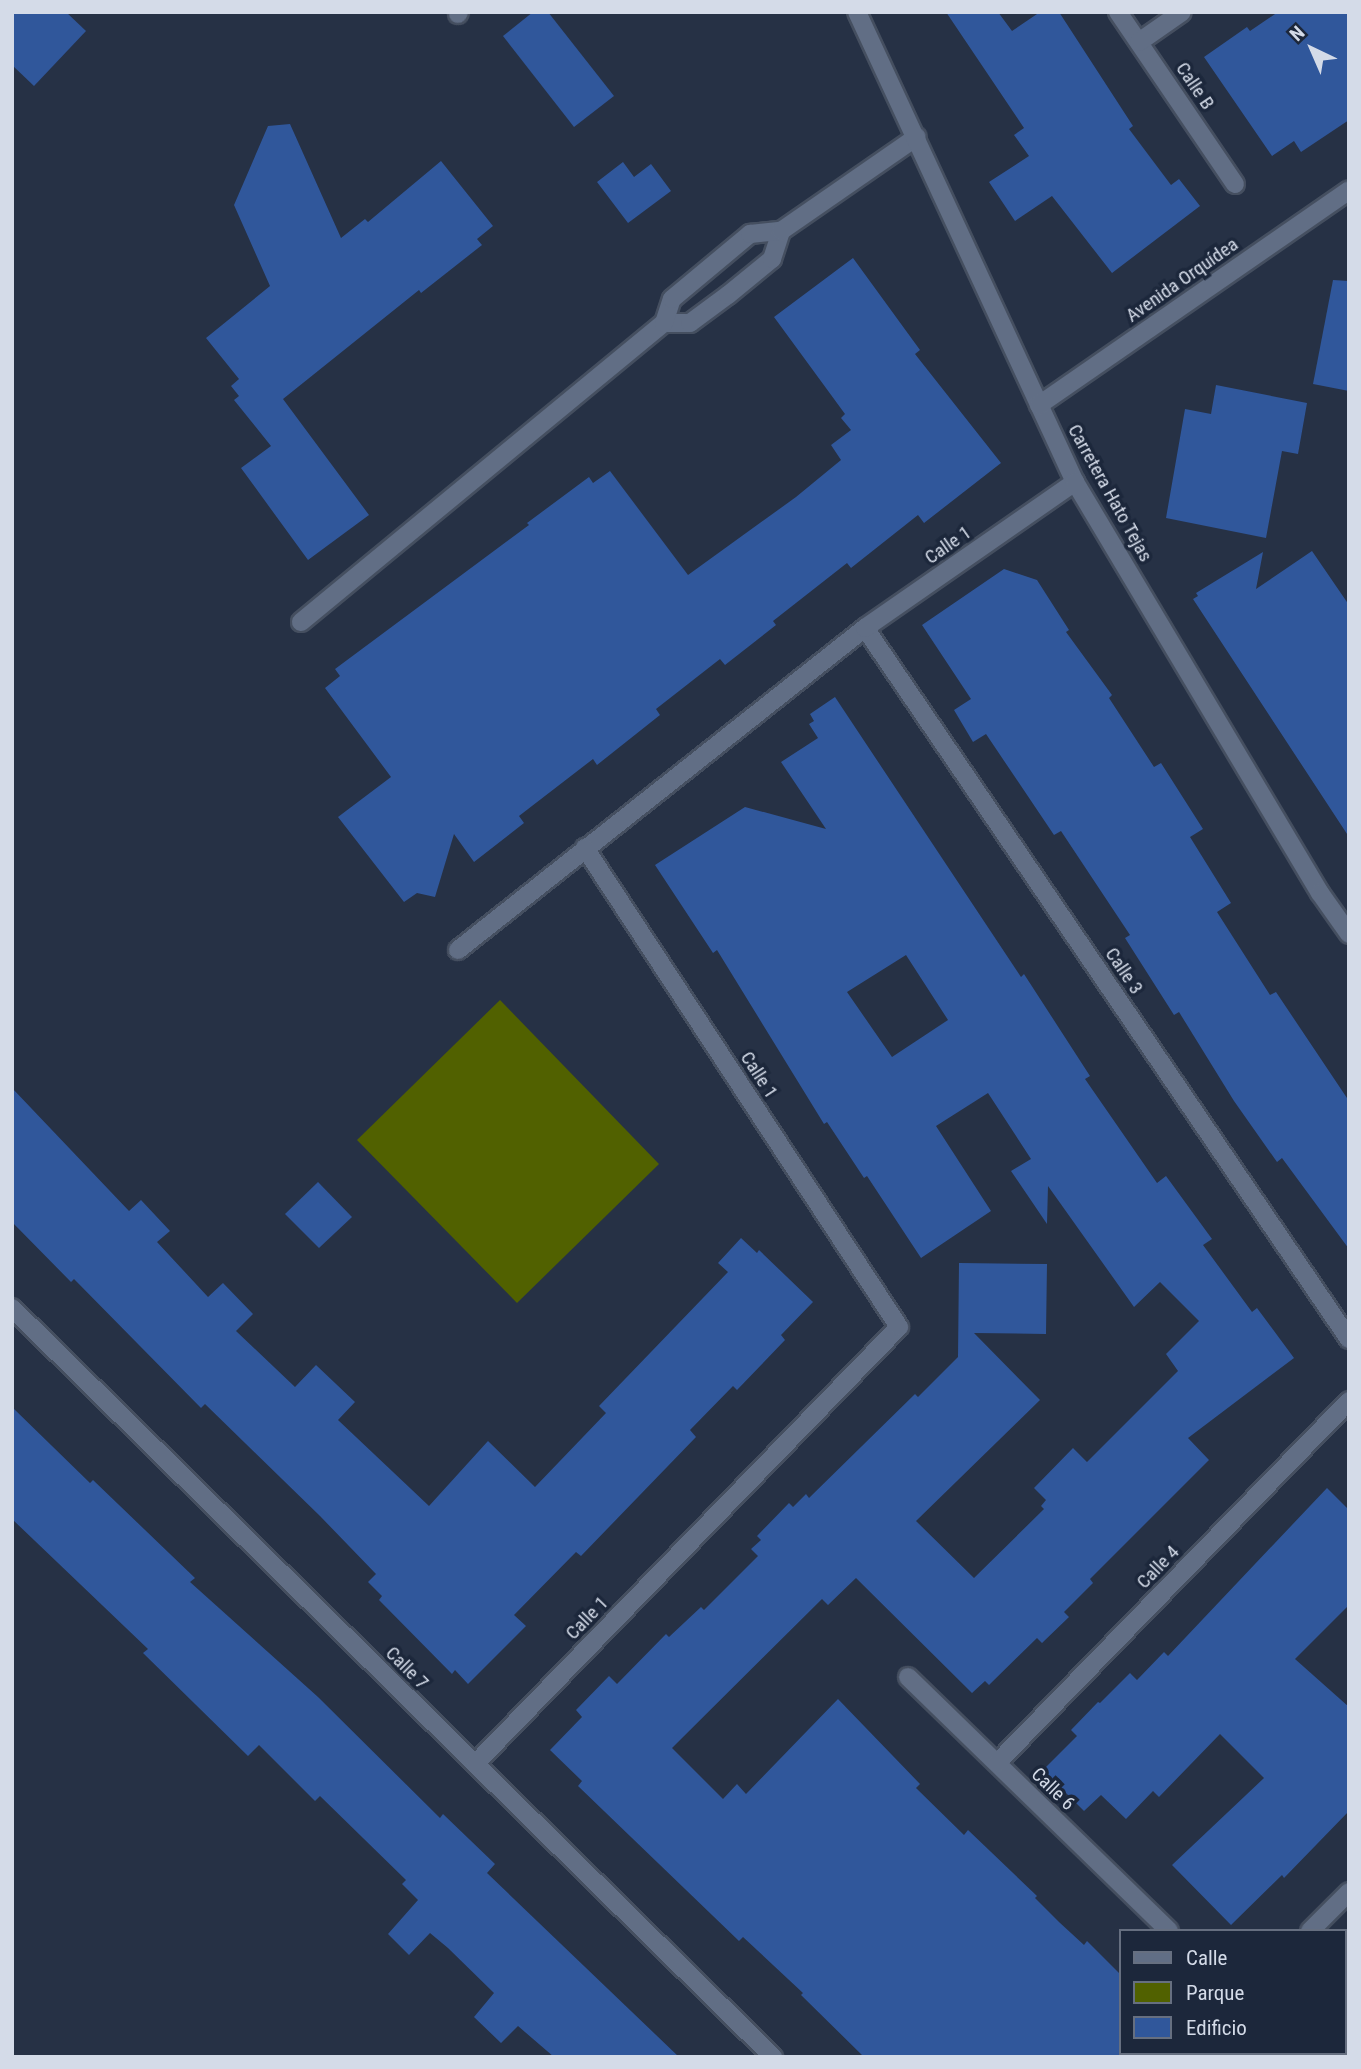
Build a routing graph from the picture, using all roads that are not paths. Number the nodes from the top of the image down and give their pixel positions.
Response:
1 (858, 12) edge
2 (1118, 12) edge
3 (1182, 12) edge
4 (1139, 42) junction
5 (917, 137) junction
6 (1236, 184) dead end
7 (1349, 190) edge
8 (781, 231) junction
9 (664, 323) junction
10 (1039, 405) junction
11 (1075, 482) junction
12 (302, 622) dead end
13 (865, 628) junction
14 (585, 848) junction
15 (1349, 934) edge
16 (458, 950) dead end
17 (12, 1308) edge
18 (1349, 1339) edge
19 (1349, 1401) edge
20 (908, 1676) dead end
21 (997, 1763) junction
22 (475, 1764) junction
23 (1349, 1892) edge
24 (1167, 1929) edge
25 (1312, 1929) edge
26 (773, 2057) edge

1 - 5 street, Carretera Hato Tejas
2 - 4 street, Calle B
3 - 4 street
4 - 6 street, Calle B
5 - 8 street
5 - 10 street, Carretera Hato Tejas
7 - 10 street, Avenida Orquídea
8 - 9 street
8 - 9 street
9 - 12 street
10 - 11 street, Carretera Hato Tejas
11 - 13 street, Calle 1
11 - 15 street, Carretera Hato Tejas
13 - 14 street, Calle 1
13 - 18 street, Calle 3
14 - 16 street
14 - 22 street, Calle 1
17 - 22 street, Calle 7
19 - 21 street, Calle 4
20 - 21 street, Calle 6
21 - 24 street, Calle 6
22 - 26 street, Calle 7
23 - 25 street

